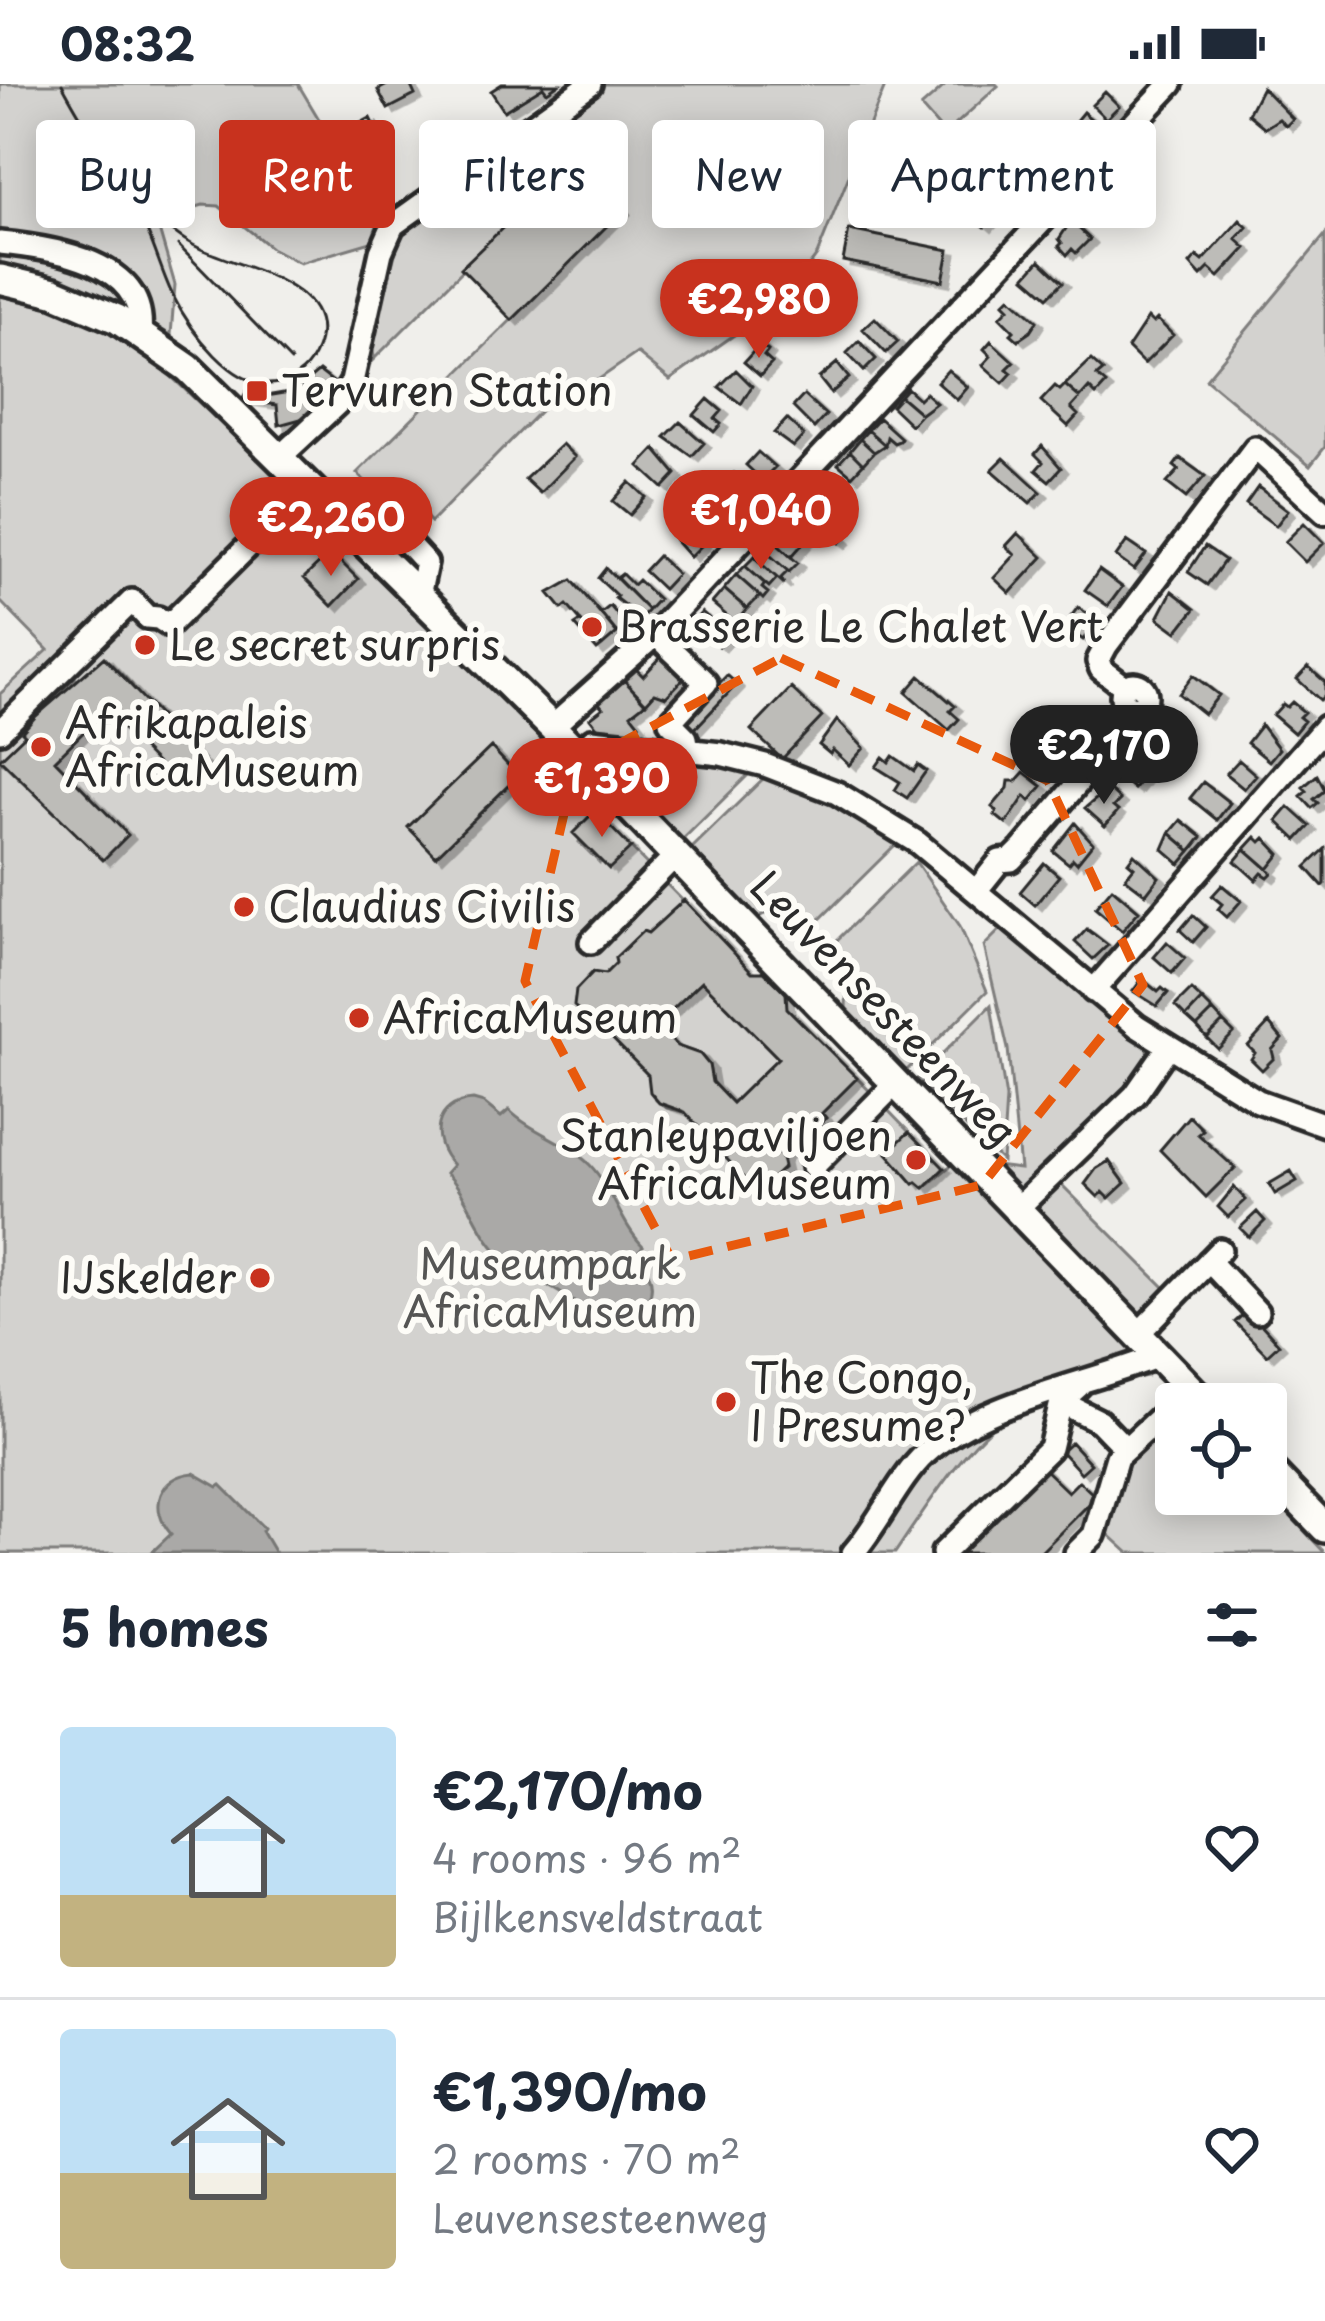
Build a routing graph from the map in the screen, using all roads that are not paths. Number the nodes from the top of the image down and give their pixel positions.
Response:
1 (590, 84) edge
2 (1172, 84) edge
3 (0, 243) edge
4 (0, 279) edge
5 (140, 332) junction
6 (280, 457) junction
7 (309, 485) junction
8 (1325, 512) edge
9 (366, 542) junction
10 (419, 596) junction
11 (655, 634) junction
12 (552, 727) junction
13 (0, 731) edge
14 (1322, 738) edge
15 (592, 740) dead end
16 (688, 750) junction
17 (676, 855) junction
18 (981, 895) junction
19 (591, 942) dead end
20 (1093, 991) junction
21 (1169, 1046) junction
22 (897, 1082) junction
23 (1325, 1125) edge
24 (813, 1167) dead end
25 (1018, 1207) junction
26 (1257, 1312) dead end
27 (1138, 1334) junction
28 (1158, 1356) junction
29 (1084, 1382) junction
30 (1184, 1383) edge
31 (1061, 1402) junction
32 (1155, 1428) edge
33 (1126, 1449) junction
34 (1287, 1489) edge
35 (1325, 1528) edge
36 (853, 1553) edge
37 (944, 1553) edge
38 (1076, 1553) edge

1 - 6 street
2 - 11 street
3 - 5 street
4 - 5 main road, Leuvensesteenweg
5 - 6 main road, Leuvensesteenweg
6 - 7 main road, Leuvensesteenweg
7 - 9 main road, Leuvensesteenweg
7 - 13 street
8 - 18 street
9 - 10 main road, Leuvensesteenweg
9 - 10 street
10 - 12 main road, Leuvensesteenweg
11 - 12 street
11 - 16 street
12 - 17 main road, Leuvensesteenweg
14 - 20 street
15 - 16 street
16 - 18 street
17 - 19 street
17 - 22 main road, Leuvensesteenweg
18 - 20 street
20 - 21 street
21 - 23 street
21 - 25 street
22 - 24 street
22 - 25 main road, Leuvensesteenweg
25 - 27 main road, Leuvensesteenweg
26 - 27 street
27 - 28 main road, Leuvensesteenweg
28 - 29 street
28 - 30 main road, Leuvensesteenweg
29 - 31 street
29 - 36 street
31 - 33 street
31 - 37 street
32 - 33 street
33 - 38 street
34 - 35 main road

